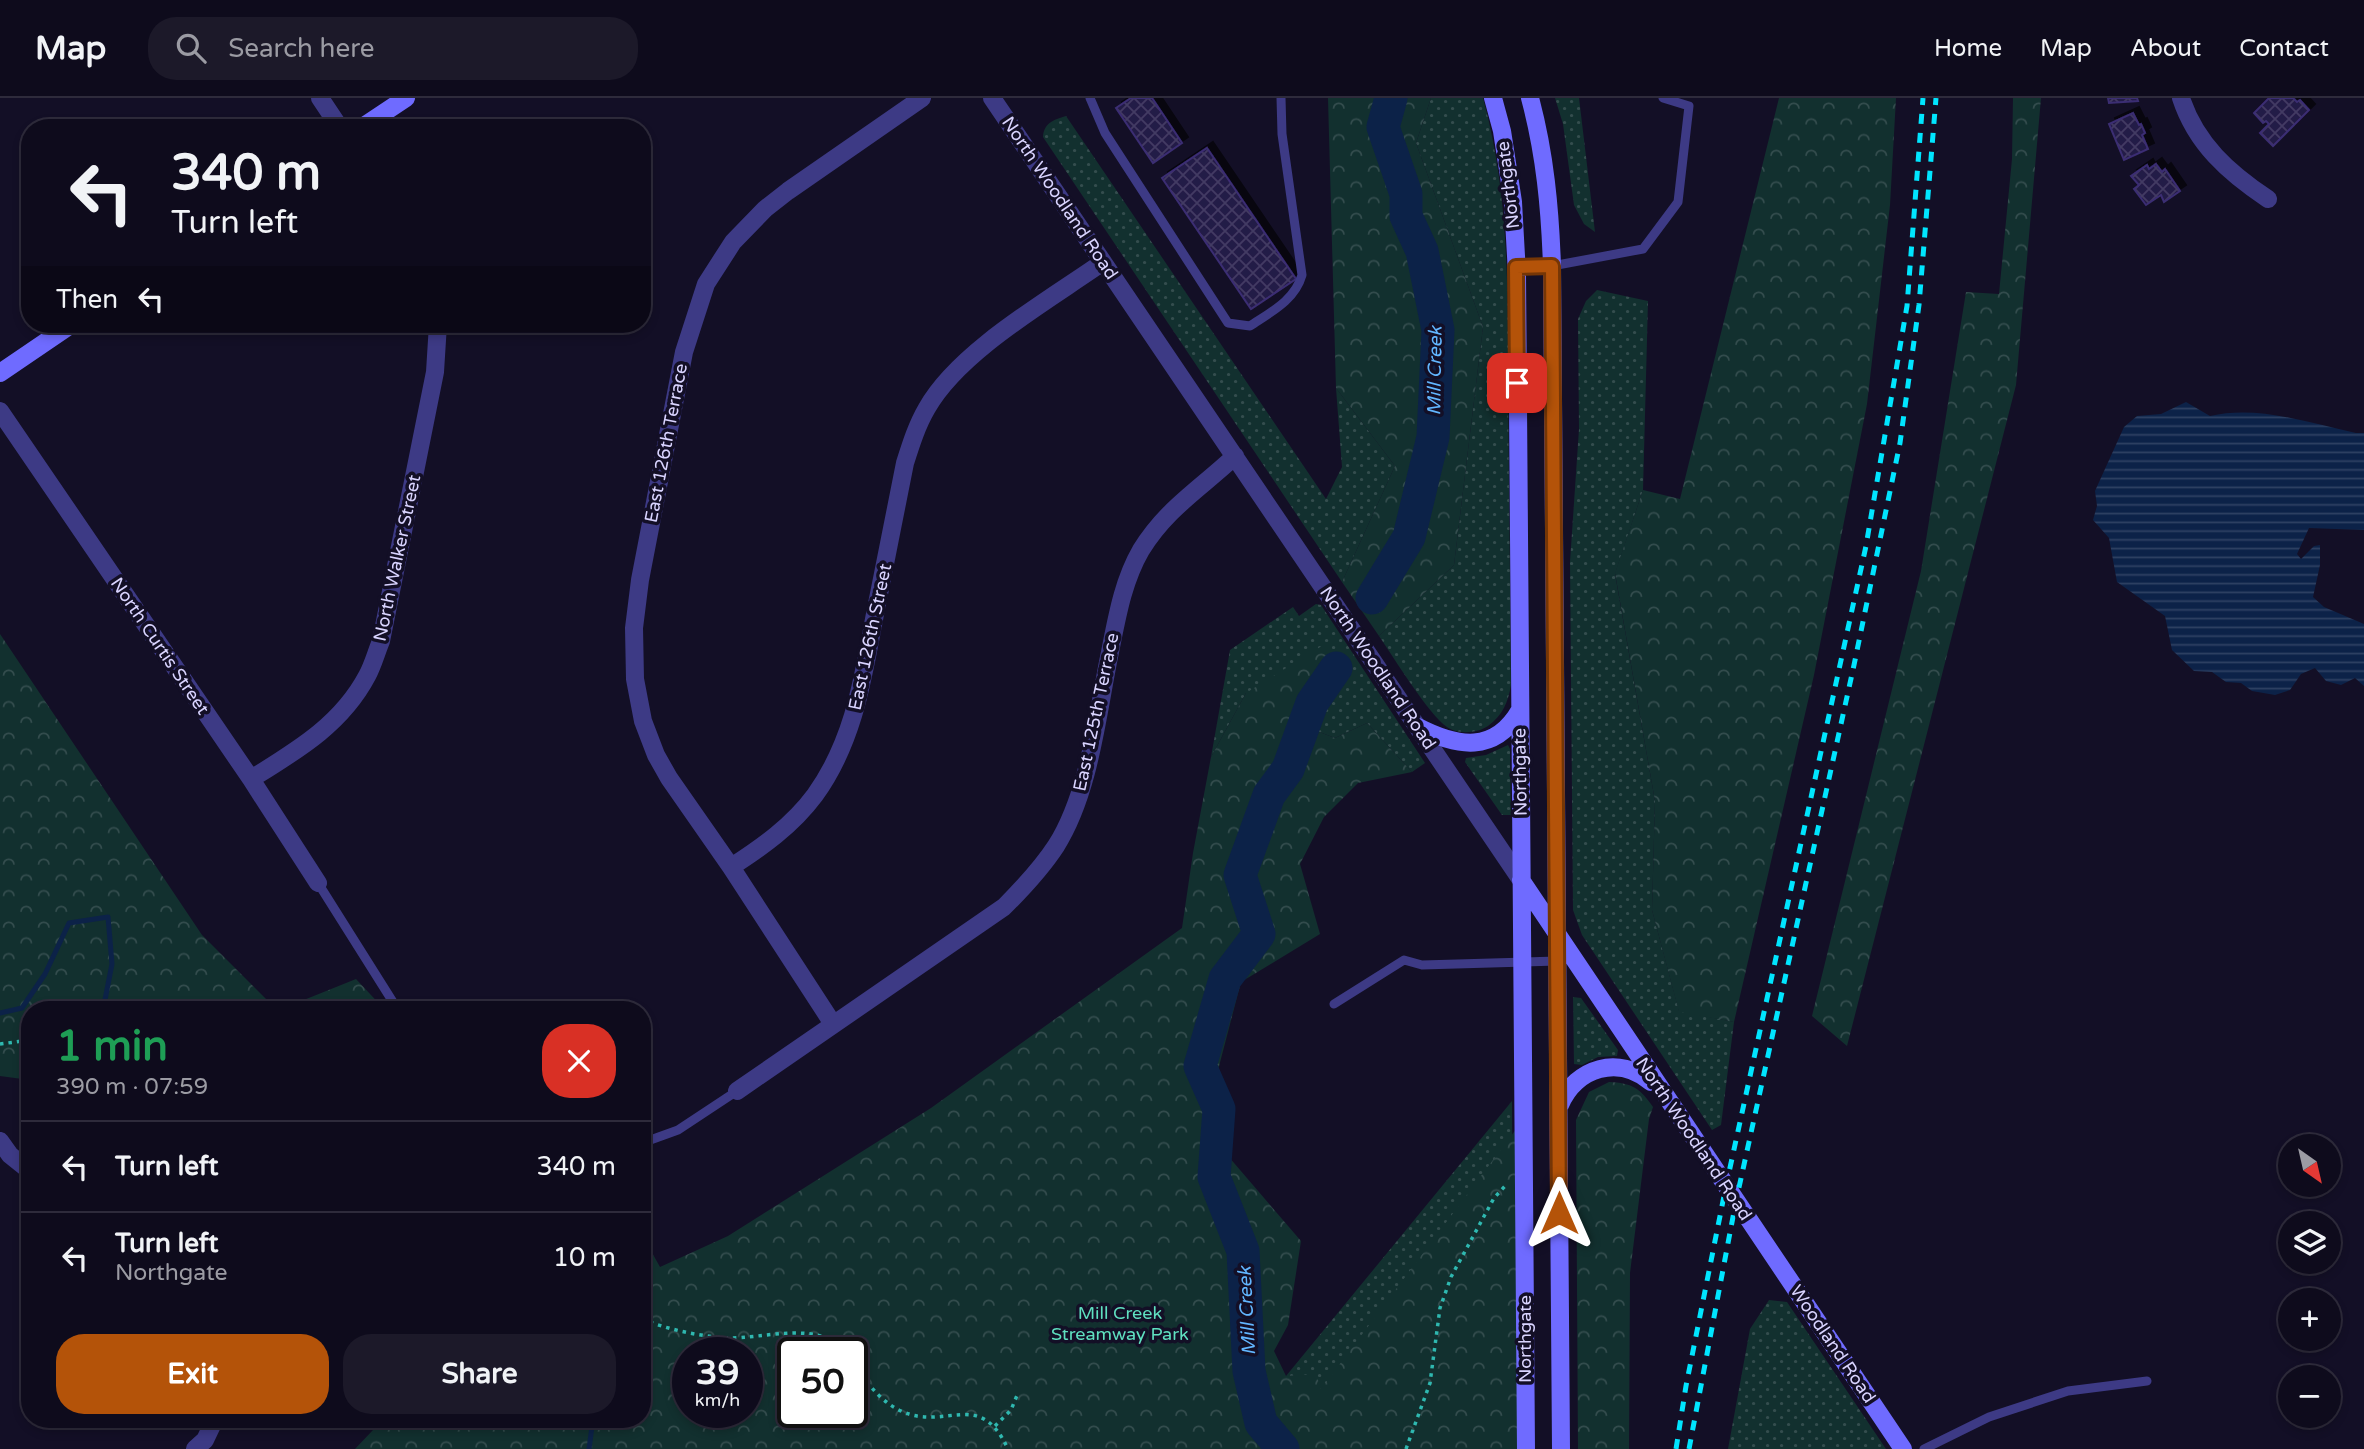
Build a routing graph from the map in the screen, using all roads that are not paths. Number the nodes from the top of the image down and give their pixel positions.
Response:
1 (320, 98) edge
2 (406, 98) edge
3 (922, 98) edge
4 (992, 98) edge
5 (1090, 98) edge
6 (1281, 98) edge
7 (1493, 98) edge
8 (1530, 98) edge
9 (1663, 98) edge
10 (2181, 98) edge
11 (334, 119) edge
12 (374, 119) edge
13 (2268, 199) dead end
14 (1103, 262) junction
15 (1552, 266) junction
16 (1516, 267) junction
17 (59, 333) edge
18 (437, 333) edge
19 (0, 373) edge
20 (0, 411) edge
21 (1235, 457) junction
22 (1520, 710) junction
23 (1418, 727) junction
24 (251, 779) junction
25 (731, 867) junction
26 (1521, 880) junction
27 (318, 883) joint
28 (1557, 933) junction
29 (1557, 961) junction
30 (1522, 963) junction
31 (392, 1001) edge
32 (1334, 1004) dead end
33 (833, 1024) junction
34 (1661, 1090) junction
35 (737, 1091) joint
36 (1558, 1108) junction
37 (0, 1140) edge
38 (651, 1140) edge
39 (21, 1164) edge
40 (1763, 1239) joint
41 (2147, 1381) dead end
42 (211, 1428) edge
43 (195, 1449) edge
44 (1526, 1449) edge
45 (1561, 1449) edge
46 (1903, 1449) edge
47 (1924, 1449) edge

1 - 11 street
2 - 12 main road
3 - 25 street, East 126th Terrace
4 - 14 street, North Woodland Road
5 - 6 lane
7 - 16 main road, Northgate
8 - 15 main road, Northgate
9 - 15 lane
10 - 13 street
14 - 21 street, North Woodland Road
14 - 25 street, East 126th Street
15 - 16 lane
15 - 28 main road, Northgate
16 - 22 main road, Northgate
17 - 19 main road
18 - 24 street, North Walker Street
20 - 24 street, North Curtis Street
21 - 23 street, North Woodland Road
21 - 33 street, East 125th Terrace
22 - 23 main road
22 - 26 main road, Northgate
23 - 26 street, North Woodland Road
24 - 27 street, North Curtis Street
25 - 33 street
26 - 28 main road, North Woodland Road
26 - 30 main road, Northgate
27 - 31 lane
28 - 29 main road, Northgate
28 - 34 main road, North Woodland Road
29 - 30 lane
29 - 36 main road, Northgate
30 - 32 lane
30 - 44 main road, Northgate
33 - 35 street, East 125th Terrace
34 - 36 main road
34 - 40 main road, North Woodland Road
35 - 38 lane
36 - 45 main road, Northgate
37 - 39 street
40 - 46 main road, Woodland Road
41 - 47 lane
42 - 43 street

